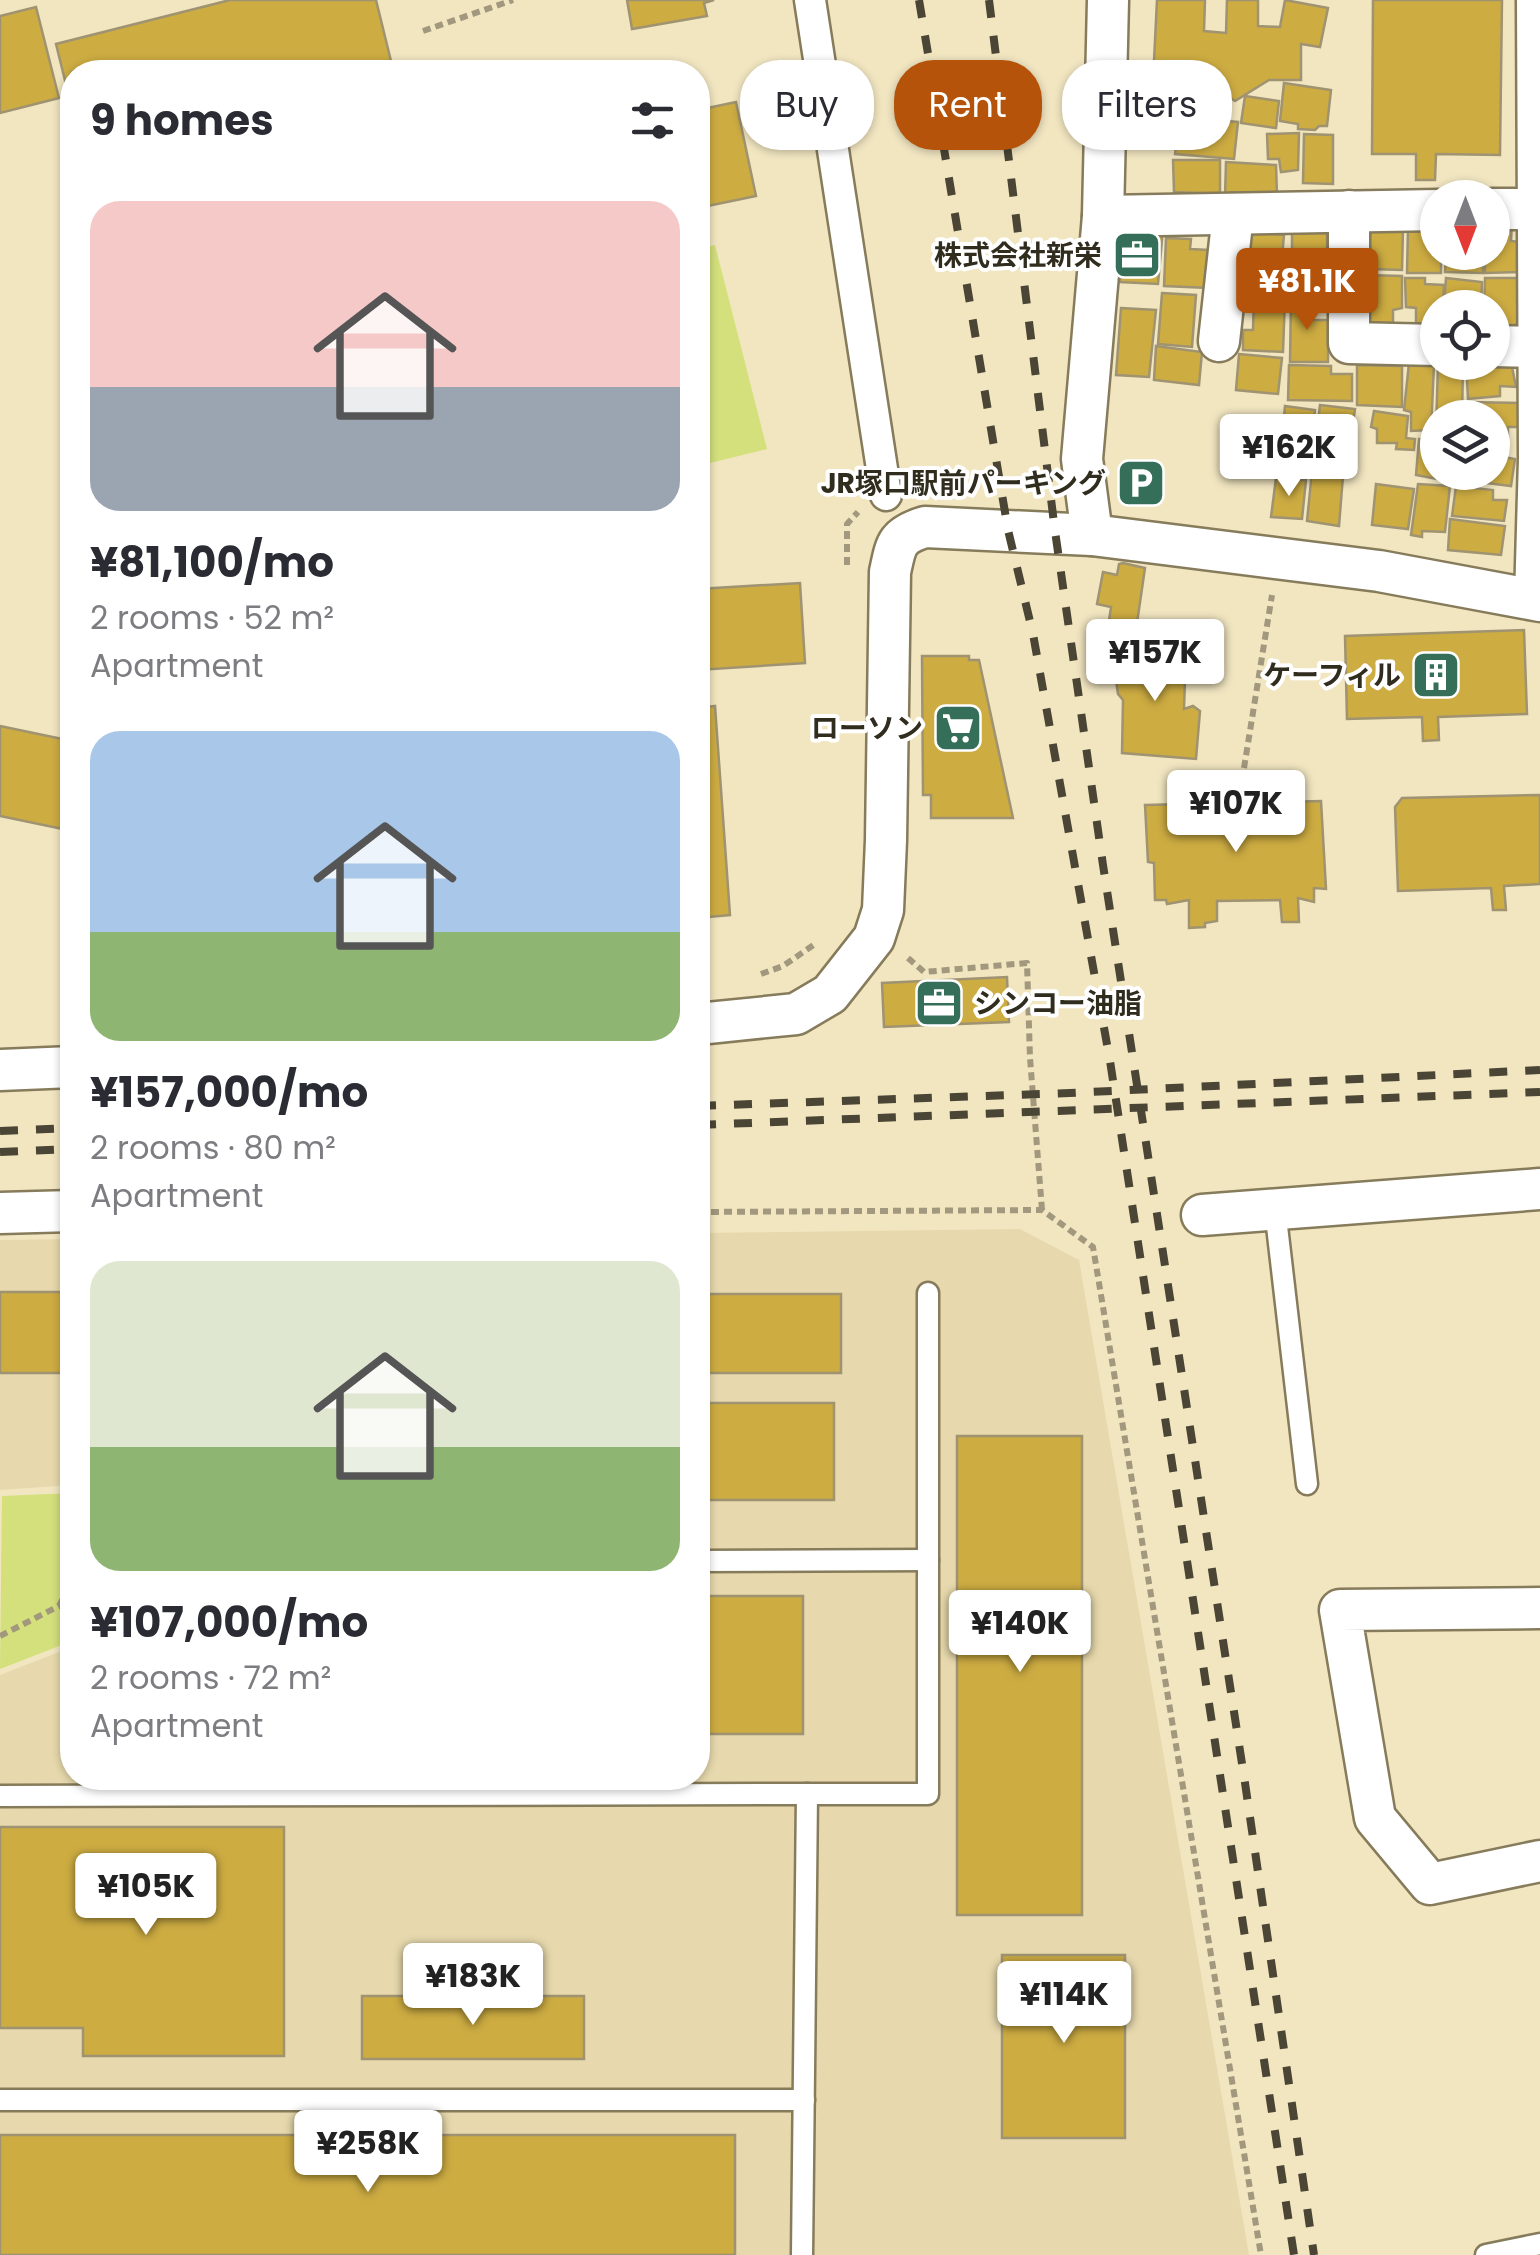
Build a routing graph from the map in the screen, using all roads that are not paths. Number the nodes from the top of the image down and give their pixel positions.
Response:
1 (810, 0) edge
2 (1108, 0) edge
3 (1538, 0) edge
4 (1510, 209) edge
5 (1538, 209) edge
6 (1420, 210) edge
7 (1350, 211) junction
8 (1233, 214) junction
9 (1103, 216) junction
10 (1219, 341) dead end
11 (1420, 345) edge
12 (1510, 346) edge
13 (1538, 347) edge
14 (1540, 458) edge
15 (885, 488) road end
16 (1092, 535) junction
17 (1538, 600) edge
18 (710, 1023) edge
19 (60, 1067) edge
20 (0, 1070) edge
21 (1540, 1189) edge
22 (1275, 1209) junction
23 (60, 1211) edge
24 (0, 1212) edge
25 (1202, 1215) dead end
26 (928, 1293) dead end
27 (1308, 1484) dead end
28 (928, 1560) junction
29 (710, 1561) edge
30 (1540, 1608) edge
31 (807, 1794) junction
32 (0, 1796) edge
33 (1540, 1861) edge
34 (0, 2100) edge
35 (804, 2100) junction
36 (1540, 2244) edge
37 (802, 2255) edge
38 (1486, 2255) edge

1 - 15 street
2 - 9 street
3 - 5 street
4 - 5 street
5 - 13 street
6 - 7 street
7 - 8 street
7 - 11 street
8 - 9 street
8 - 10 street
9 - 16 street
12 - 13 street
13 - 14 street
14 - 17 street
16 - 17 street
16 - 18 street
19 - 20 street
21 - 22 street
22 - 25 street
22 - 27 lane
23 - 24 street
26 - 28 lane
28 - 29 lane
28 - 31 lane
30 - 33 street
31 - 32 lane
31 - 35 lane
34 - 35 lane
35 - 37 lane
36 - 38 lane

